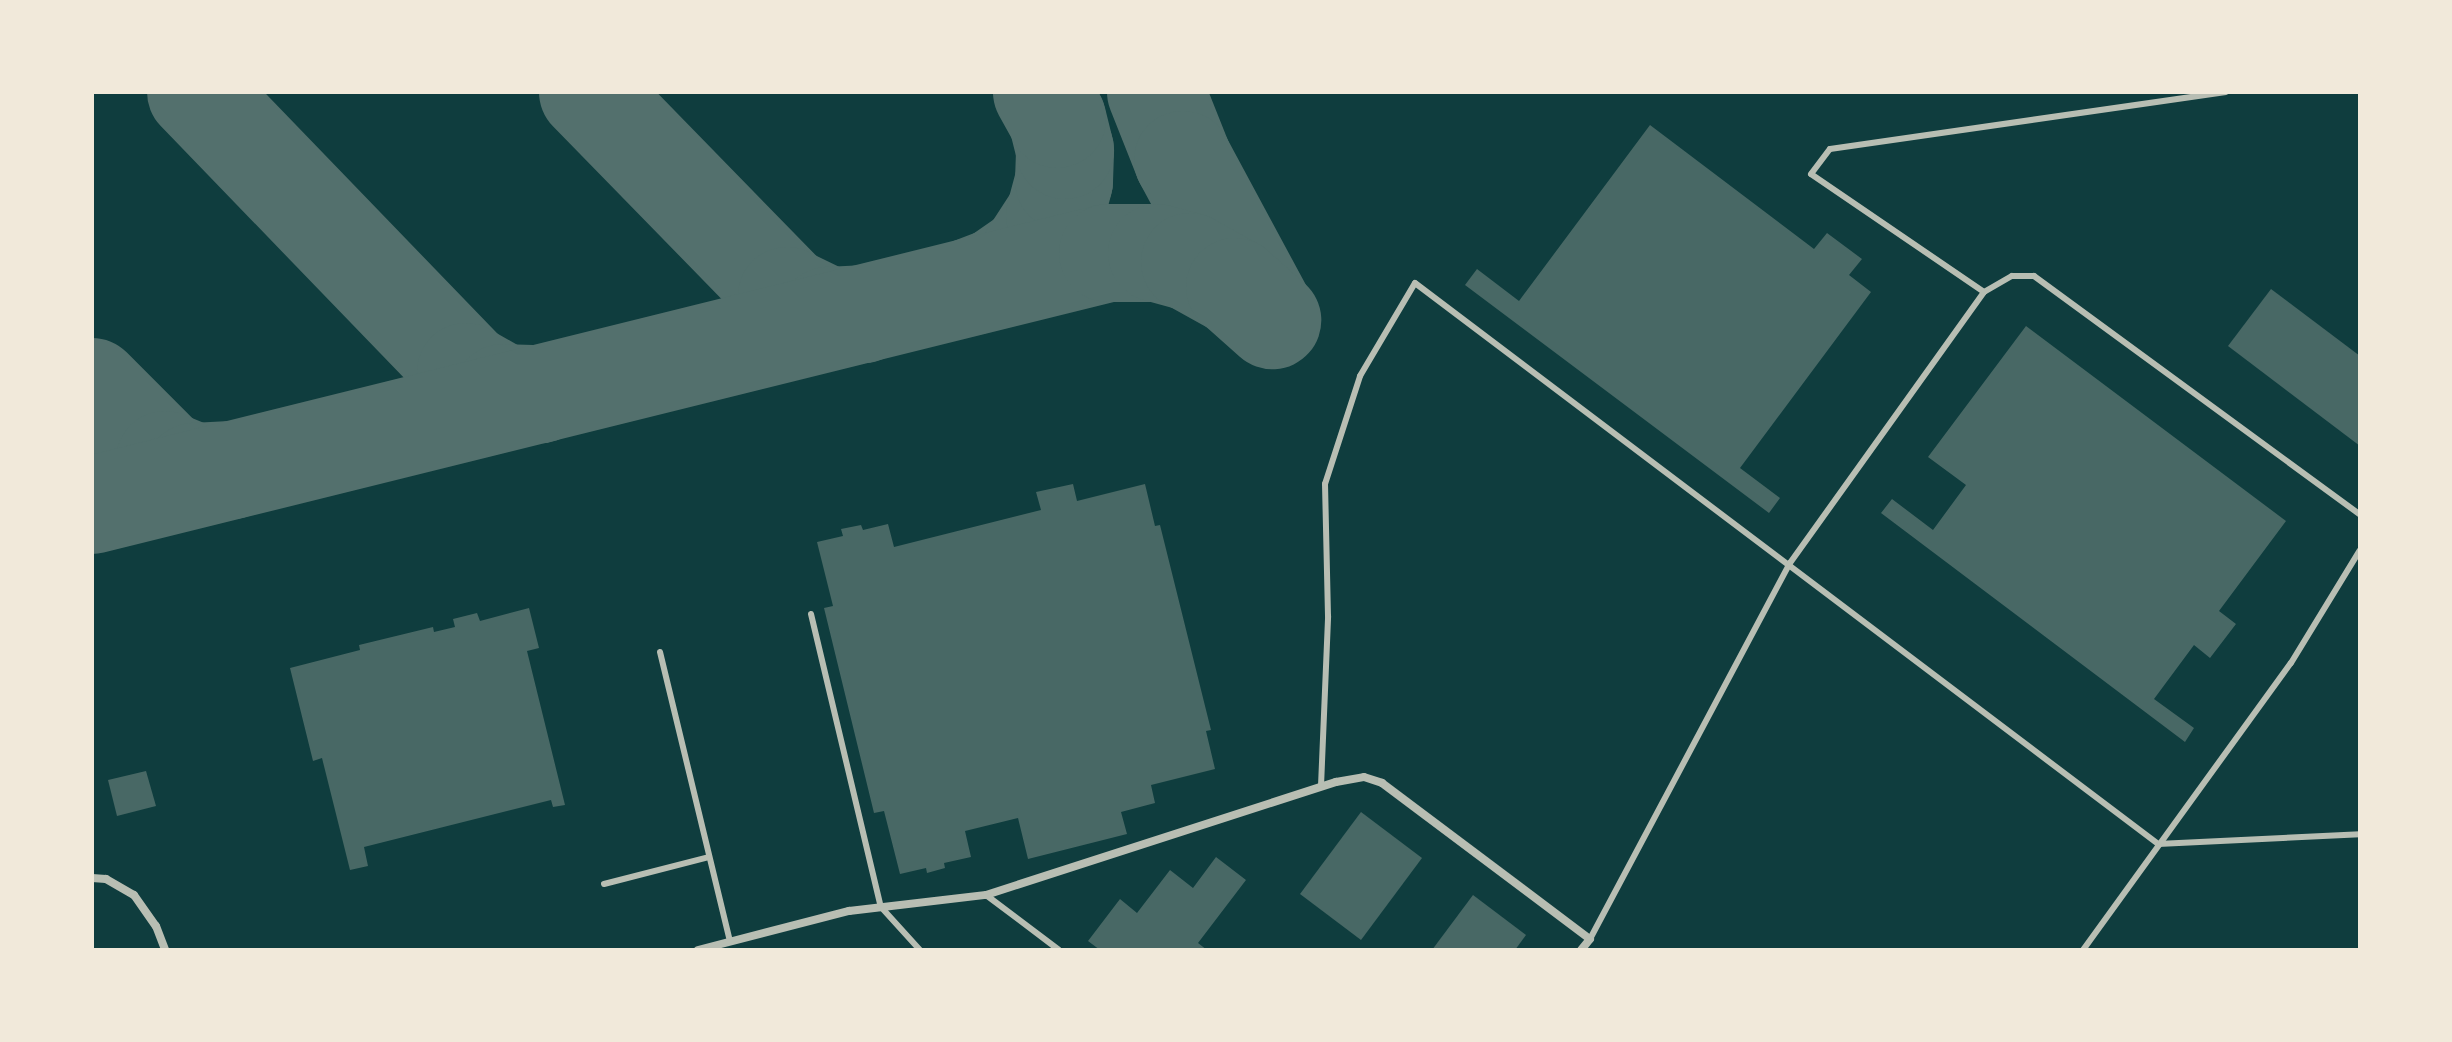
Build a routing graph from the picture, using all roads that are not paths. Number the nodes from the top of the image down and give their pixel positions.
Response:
1 (2226, 92) edge
2 (1984, 292) junction
3 (2360, 515) edge
4 (2360, 550) edge
5 (1790, 563) junction
6 (811, 614) dead end
7 (660, 652) dead end
8 (1321, 786) junction
9 (2360, 834) edge
10 (2158, 844) junction
11 (709, 857) junction
12 (92, 878) edge
13 (604, 884) dead end
14 (986, 895) junction
15 (881, 907) junction
16 (1590, 939) junction
17 (730, 941) junction
18 (165, 950) edge
19 (698, 950) edge
20 (920, 950) edge
21 (1059, 950) edge
22 (1581, 950) edge
23 (2083, 950) edge

1 - 2 lane
2 - 3 lane
2 - 5 lane
4 - 10 lane
5 - 8 lane
5 - 10 lane
5 - 16 lane
6 - 15 lane
7 - 11 lane
8 - 14 street
8 - 16 street
9 - 10 lane
10 - 23 lane
11 - 13 lane
11 - 17 lane
12 - 18 street
14 - 15 street
14 - 21 lane
15 - 17 street
15 - 20 lane
16 - 22 street
17 - 19 street

